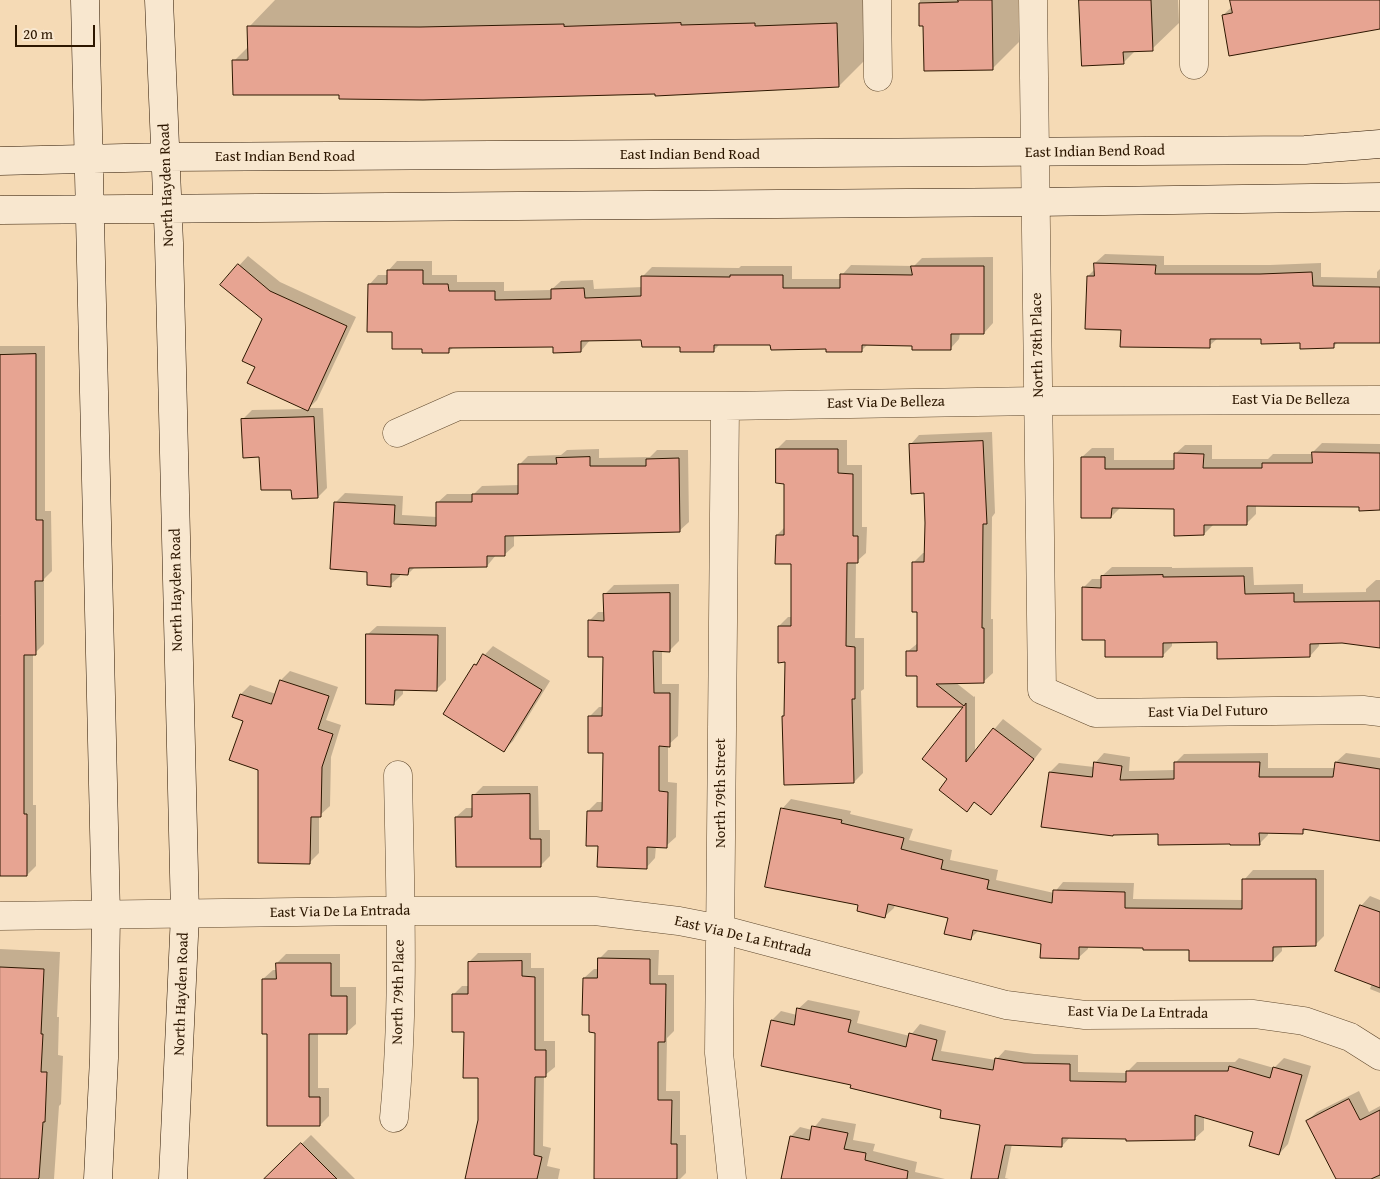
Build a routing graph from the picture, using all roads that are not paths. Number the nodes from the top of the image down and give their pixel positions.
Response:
1 (85, 0) edge
2 (160, 0) edge
3 (877, 0) edge
4 (1033, 0) edge
5 (1194, 0) edge
6 (1194, 65) dead end
7 (878, 78) dead end
8 (1380, 144) edge
9 (1036, 153) junction
10 (166, 158) junction
11 (88, 160) junction
12 (0, 161) edge
13 (1380, 197) edge
14 (1036, 202) junction
15 (168, 208) junction
16 (90, 209) junction
17 (0, 210) edge
18 (1380, 400) edge
19 (1039, 401) junction
20 (725, 406) junction
21 (397, 433) dead end
22 (1042, 690) joint
23 (1380, 712) edge
24 (398, 775) dead end
25 (400, 911) junction
26 (106, 914) junction
27 (185, 914) junction
28 (0, 916) edge
29 (720, 929) junction
30 (1380, 1056) edge
31 (394, 1118) dead end
32 (98, 1179) edge
33 (173, 1179) edge
34 (732, 1179) edge

1 - 11 main road
2 - 10 main road, North Hayden Road
3 - 7 main road
4 - 9 main road, North 78th Place
5 - 6 main road
8 - 9 main road, East Indian Bend Road
9 - 10 main road, East Indian Bend Road
9 - 14 main road, North 78th Place
10 - 11 main road, East Indian Bend Road
10 - 15 main road, North Hayden Road
11 - 12 main road, East Indian Bend Road
11 - 16 main road
13 - 14 main road
14 - 15 main road
14 - 19 main road, North 78th Place
15 - 16 main road
15 - 27 main road, North Hayden Road
16 - 17 main road
16 - 26 main road
18 - 19 main road, East Via De Belleza
19 - 20 main road, East Via De Belleza
19 - 22 main road, North 78th Place
20 - 21 main road, East Via De Belleza
20 - 29 main road, North 79th Street
22 - 23 main road, East Via Del Futuro
24 - 25 main road, North 79th Place
25 - 27 main road, East Via De La Entrada
25 - 29 main road, East Via De La Entrada
25 - 31 main road, North 79th Place
26 - 27 main road, East Via De La Entrada
26 - 28 main road, East Via De La Entrada
26 - 32 main road
27 - 33 main road, North Hayden Road
29 - 30 main road, East Via De La Entrada
29 - 34 main road, North 79th Street

